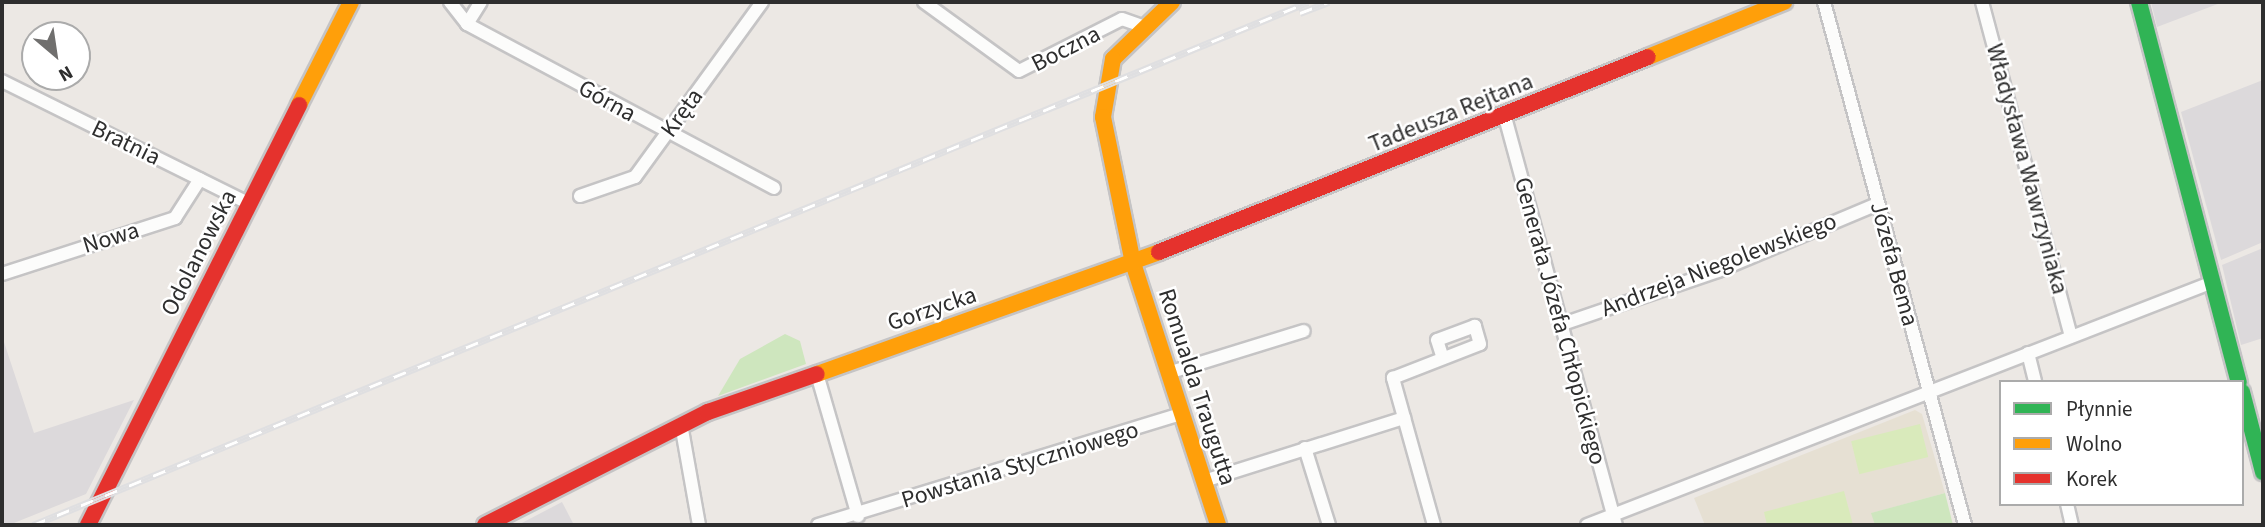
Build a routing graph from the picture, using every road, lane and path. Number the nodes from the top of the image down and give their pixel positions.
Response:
1 (351, 2) edge
2 (450, 2) edge
3 (481, 2) edge
4 (762, 2) edge
5 (925, 2) edge
6 (1172, 2) edge
7 (1784, 2) edge
8 (1824, 2) edge
9 (1982, 2) edge
10 (2139, 2) edge
11 (467, 24) junction
12 (1142, 26) junction
13 (2, 81) edge
14 (1505, 117) junction
15 (666, 134) junction
16 (200, 179) junction
17 (774, 188) dead end
18 (580, 196) dead end
19 (250, 204) junction
20 (1877, 204) junction
21 (1133, 263) junction
22 (2, 274) edge
23 (2213, 282) junction
24 (1560, 325) junction
25 (1304, 331) dead end
26 (2071, 336) junction
27 (2028, 353) junction
28 (1443, 358) dead end
29 (1168, 373) junction
30 (817, 374) junction
31 (2035, 380) edge
32 (2238, 380) edge
33 (1928, 392) junction
34 (2244, 401) edge
35 (1182, 414) junction
36 (1404, 418) junction
37 (681, 424) junction
38 (1305, 448) junction
39 (2263, 472) edge
40 (1204, 481) junction
41 (2067, 506) edge
42 (858, 516) junction
43 (1614, 520) edge
44 (840, 523) edge
45 (88, 525) edge
46 (485, 525) edge
47 (699, 525) edge
48 (818, 525) edge
49 (1218, 525) edge
50 (1329, 525) edge
51 (1434, 525) edge
52 (1587, 525) edge
53 (1965, 525) edge
54 (2072, 525) edge

1 - 19 street, Odolanowska
2 - 11 street, Górna
3 - 11 street
4 - 15 street, Kręta
5 - 12 street, Boczna
6 - 12 street
7 - 14 street, Tadeusza Rejtana
8 - 20 street, Józefa Bema
9 - 26 street, Władysława Wawrzyniaka
10 - 23 street
11 - 15 street, Górna
12 - 21 street
13 - 16 street, Bratnia
14 - 21 street, Tadeusza Rejtana
14 - 24 street, Generała Józefa Chłopickiego
15 - 17 street, Górna
15 - 18 street, Kręta
16 - 19 street, Bratnia
16 - 22 street, Nowa
19 - 45 street, Odolanowska
20 - 24 street, Andrzeja Niegolewskiego
20 - 33 street, Józefa Bema
21 - 29 street, Romualda Traugutta
21 - 30 street, Gorzycka
23 - 26 street
23 - 32 street
24 - 43 street, Generała Józefa Chłopickiego
25 - 29 street
26 - 27 street
27 - 31 street
27 - 33 street
28 - 36 street
29 - 35 street, Romualda Traugutta
30 - 37 street, Gorzycka
30 - 42 street
33 - 43 street
33 - 53 street, Józefa Bema
34 - 39 street
35 - 40 street, Romualda Traugutta
35 - 42 street, Powstania Styczniowego
36 - 38 street
36 - 51 street
37 - 46 street, Gorzycka
37 - 47 street
38 - 40 street
38 - 50 street
40 - 49 street, Romualda Traugutta
41 - 54 street
42 - 44 street, Powstania Styczniowego
43 - 52 street
44 - 48 street, Powstania Styczniowego

